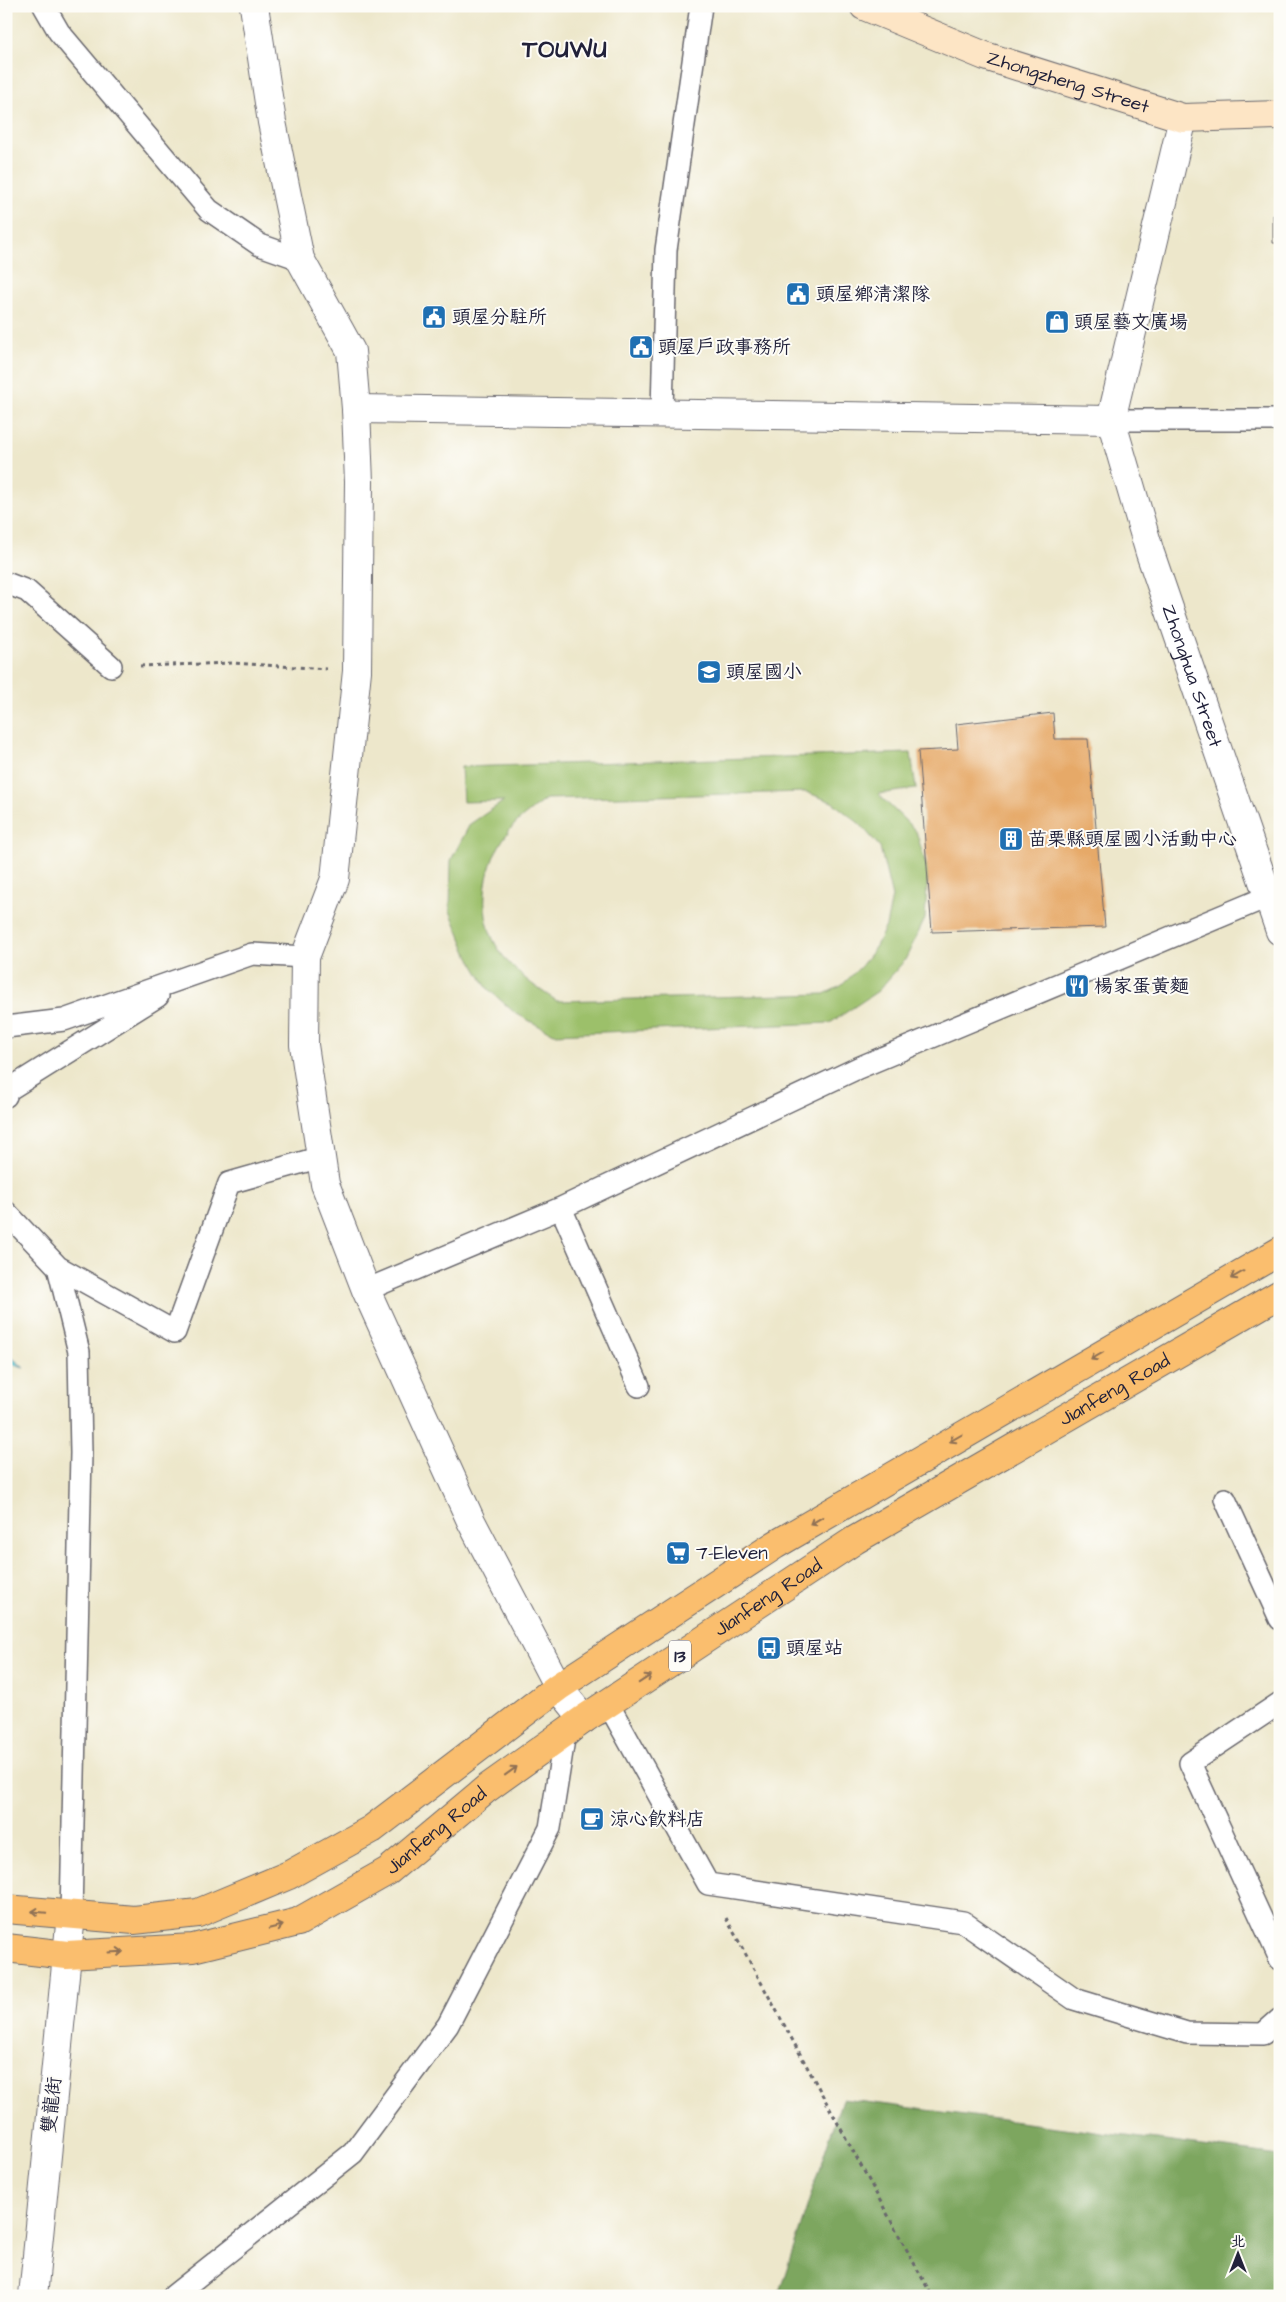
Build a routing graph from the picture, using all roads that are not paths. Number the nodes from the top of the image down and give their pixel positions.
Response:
1 (44, 6) edge
2 (254, 6) edge
3 (701, 6) edge
4 (864, 6) edge
5 (1280, 115) edge
6 (1184, 118) junction
7 (300, 259) junction
8 (356, 409) junction
9 (662, 412) junction
10 (1111, 420) junction
11 (1280, 420) edge
12 (6, 583) edge
13 (111, 666) road end
14 (1267, 897) junction
15 (1280, 931) edge
16 (305, 957) junction
17 (192, 974) junction
18 (6, 1026) edge
19 (6, 1096) edge
20 (321, 1157) junction
21 (561, 1208) junction
22 (6, 1212) edge
23 (1280, 1251) edge
24 (58, 1267) junction
25 (366, 1290) junction
26 (1280, 1294) edge
27 (640, 1386) dead end
28 (1226, 1499) dead end
29 (1280, 1619) edge
30 (558, 1688) junction
31 (1280, 1703) edge
32 (584, 1719) junction
33 (6, 1908) edge
34 (72, 1914) junction
35 (6, 1948) edge
36 (67, 1955) junction
37 (1279, 1958) edge
38 (1280, 2020) edge
39 (33, 2296) edge
40 (173, 2296) edge

1 - 7 lane
2 - 7 street
3 - 9 lane
4 - 6 main road, Zhongzheng Street
5 - 6 main road, Zhongzheng Street
6 - 10 street
7 - 8 street
8 - 9 street
8 - 16 street
9 - 10 street
10 - 11 lane
10 - 14 street, Zhonghua Street
12 - 13 lane
14 - 15 street, Zhonghua Street
14 - 21 lane
16 - 17 lane
16 - 20 street
17 - 18 lane
17 - 19 lane
20 - 24 lane
20 - 25 street
21 - 25 lane
21 - 27 lane
22 - 24 lane
23 -> 30 main road, Jianfeng Road / 13
24 - 34 lane
25 - 30 street
32 -> 26 main road, Jianfeng Road / 13
28 - 29 lane
30 - 32 street
30 - 34 main road, Jianfeng Road / 13
31 - 37 lane
36 -> 32 main road, Jianfeng Road / 13
32 - 38 lane
32 - 40 lane
34 -> 33 main road, 13
34 - 36 street, 雙龍街
35 - 36 main road, 13
36 - 39 street, 雙龍街

